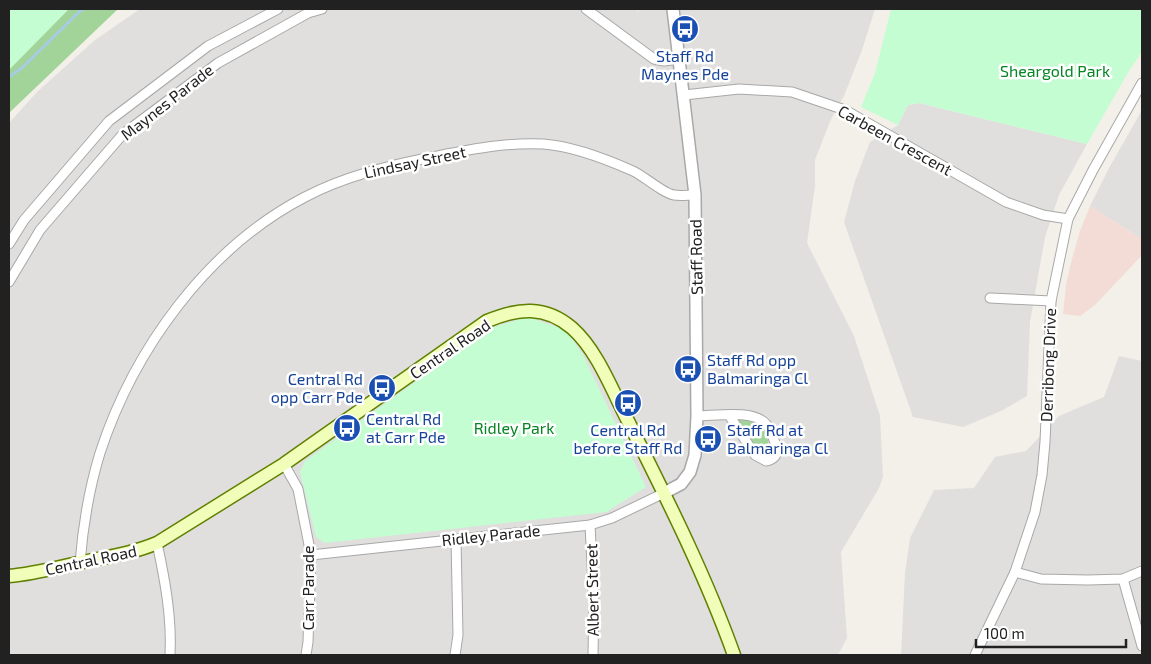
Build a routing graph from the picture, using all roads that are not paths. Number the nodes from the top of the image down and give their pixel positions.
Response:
1 (278, 9) edge
2 (322, 9) edge
3 (586, 9) edge
4 (673, 9) edge
5 (679, 59) junction
6 (1142, 83) edge
7 (684, 95) junction
8 (695, 195) junction
9 (1068, 219) junction
10 (9, 244) edge
11 (9, 282) edge
12 (990, 298) dead end
13 (1051, 301) junction
14 (729, 415) junction
15 (697, 416) junction
16 (284, 464) junction
17 (664, 493) junction
18 (590, 524) junction
19 (456, 540) junction
20 (157, 543) junction
21 (311, 555) junction
22 (80, 563) junction
23 (1142, 571) edge
24 (1015, 572) junction
25 (9, 576) edge
26 (1123, 579) junction
27 (1142, 646) edge
28 (170, 655) edge
29 (306, 655) edge
30 (455, 655) edge
31 (593, 655) edge
32 (734, 655) edge
33 (975, 655) edge

1 - 10 street, Maynes Parade
2 - 11 street, Maynes Parade
3 - 5 street
4 - 5 street, Staff Road
5 - 7 street, Staff Road
6 - 9 street, Derribong Drive
7 - 8 street, Staff Road
7 - 9 street, Carbeen Crescent
8 - 15 street, Staff Road
8 - 22 street, Lindsay Street
9 - 13 street, Derribong Drive
12 - 13 street
13 - 24 street, Derribong Drive
14 - 14 street
14 - 15 street
15 - 17 street, Staff Road
16 - 17 main road, Central Road
16 - 20 main road, Central Road
16 - 21 street, Carr Parade
17 - 18 street, Ridley Parade
17 - 32 main road, Central Road
18 - 19 street, Ridley Parade
18 - 31 street, Albert Street
19 - 21 street, Ridley Parade
19 - 30 street
20 - 22 main road, Central Road
20 - 28 street
21 - 29 street, Carr Parade
22 - 25 main road, Central Road
23 - 26 street
24 - 26 street
24 - 33 street, Derribong Drive
26 - 27 street

